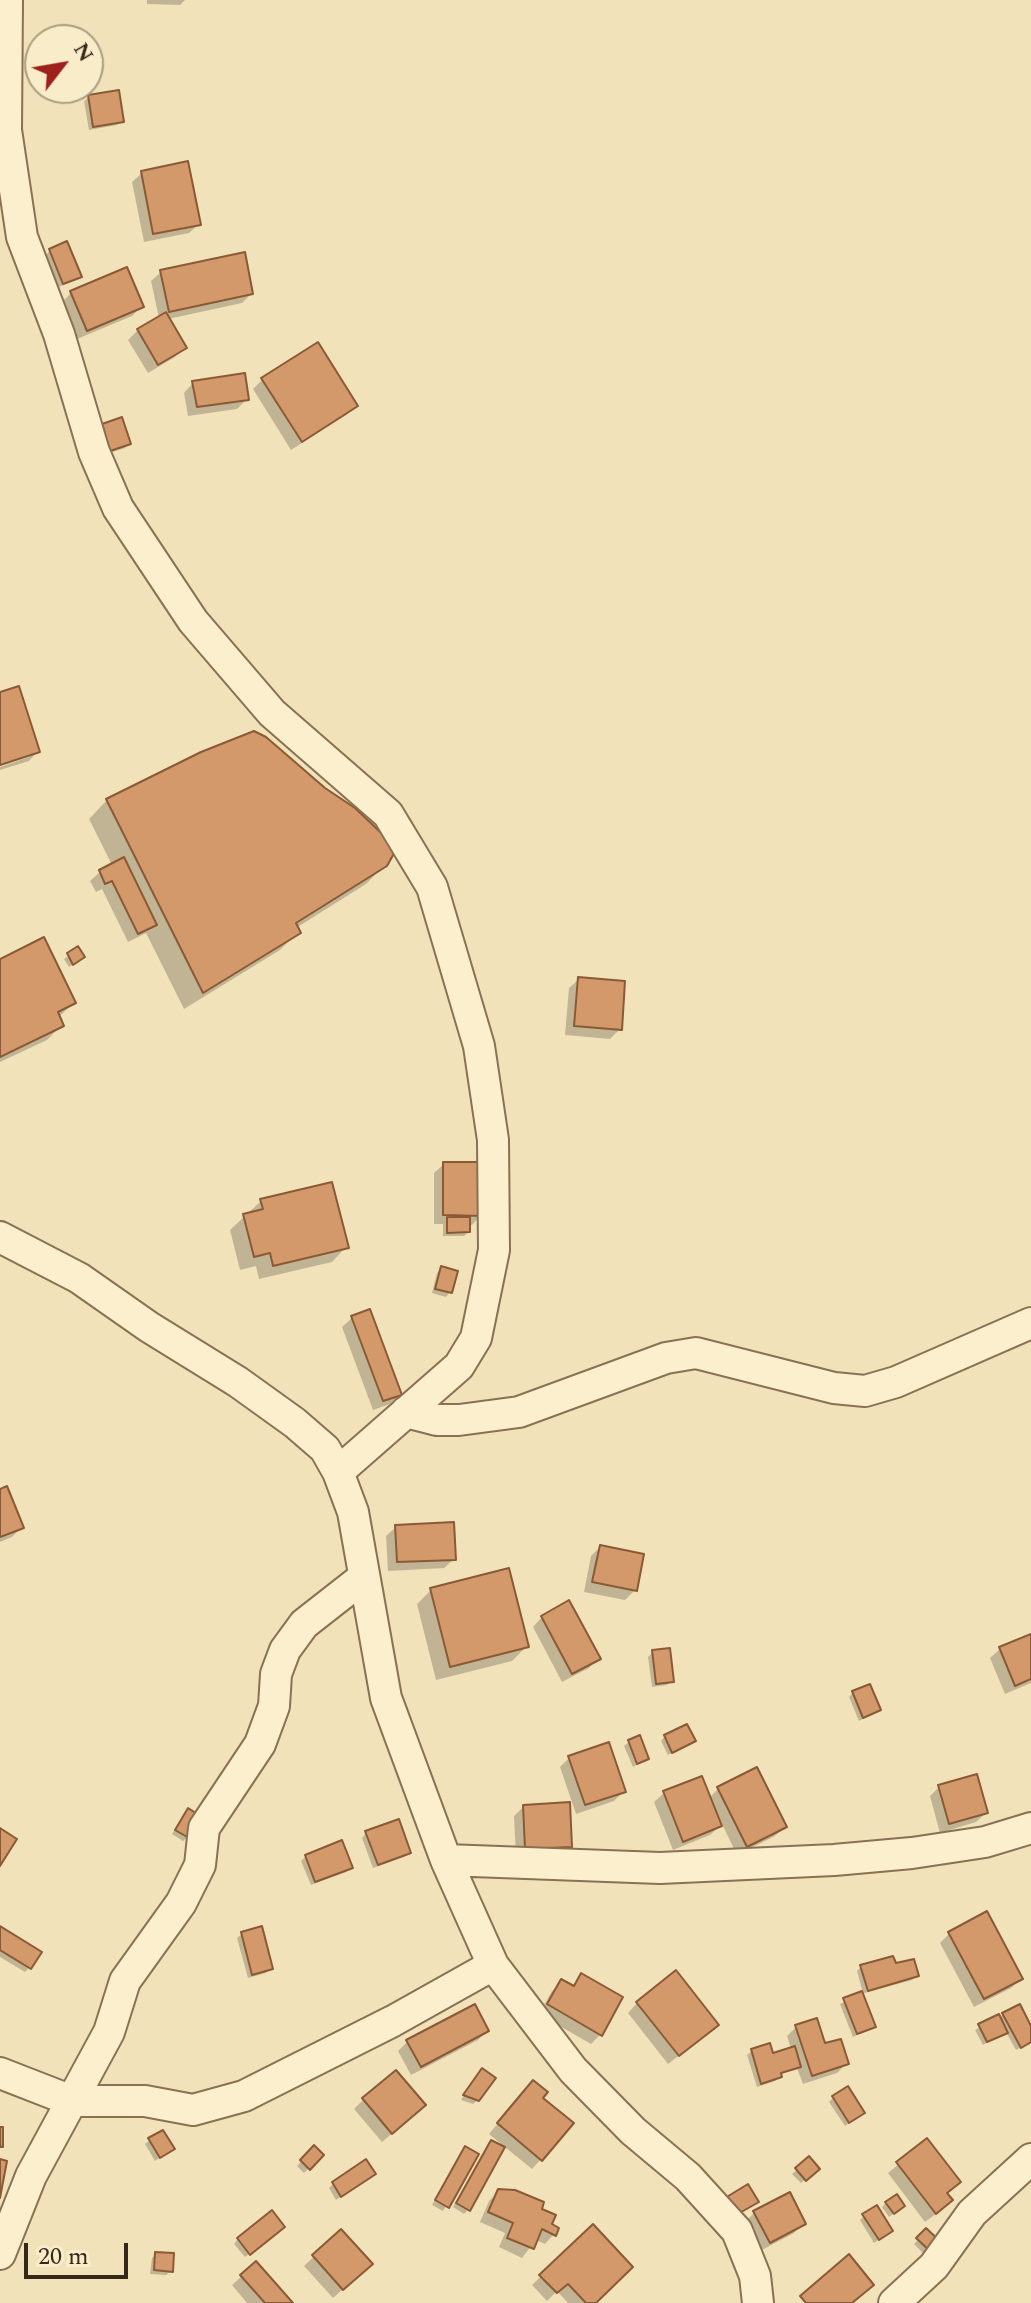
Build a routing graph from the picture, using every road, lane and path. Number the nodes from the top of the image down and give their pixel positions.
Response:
1 (7, 0) edge
2 (8, 207) edge
3 (0, 1237) edge
4 (1031, 1323) edge
5 (406, 1412) junction
6 (338, 1472) junction
7 (364, 1577) junction
8 (1031, 1828) edge
9 (446, 1860) junction
10 (493, 1965) junction
11 (0, 2073) edge
12 (72, 2101) junction
13 (1031, 2159) edge
14 (0, 2254) edge
15 (758, 2303) edge
16 (894, 2303) edge

1 - 2 street
2 - 5 street
3 - 6 street
4 - 5 street
5 - 6 street
6 - 7 street
7 - 9 street
7 - 12 street
8 - 9 street
9 - 10 street
10 - 12 street
10 - 15 street
11 - 12 street
12 - 14 street
13 - 16 street

